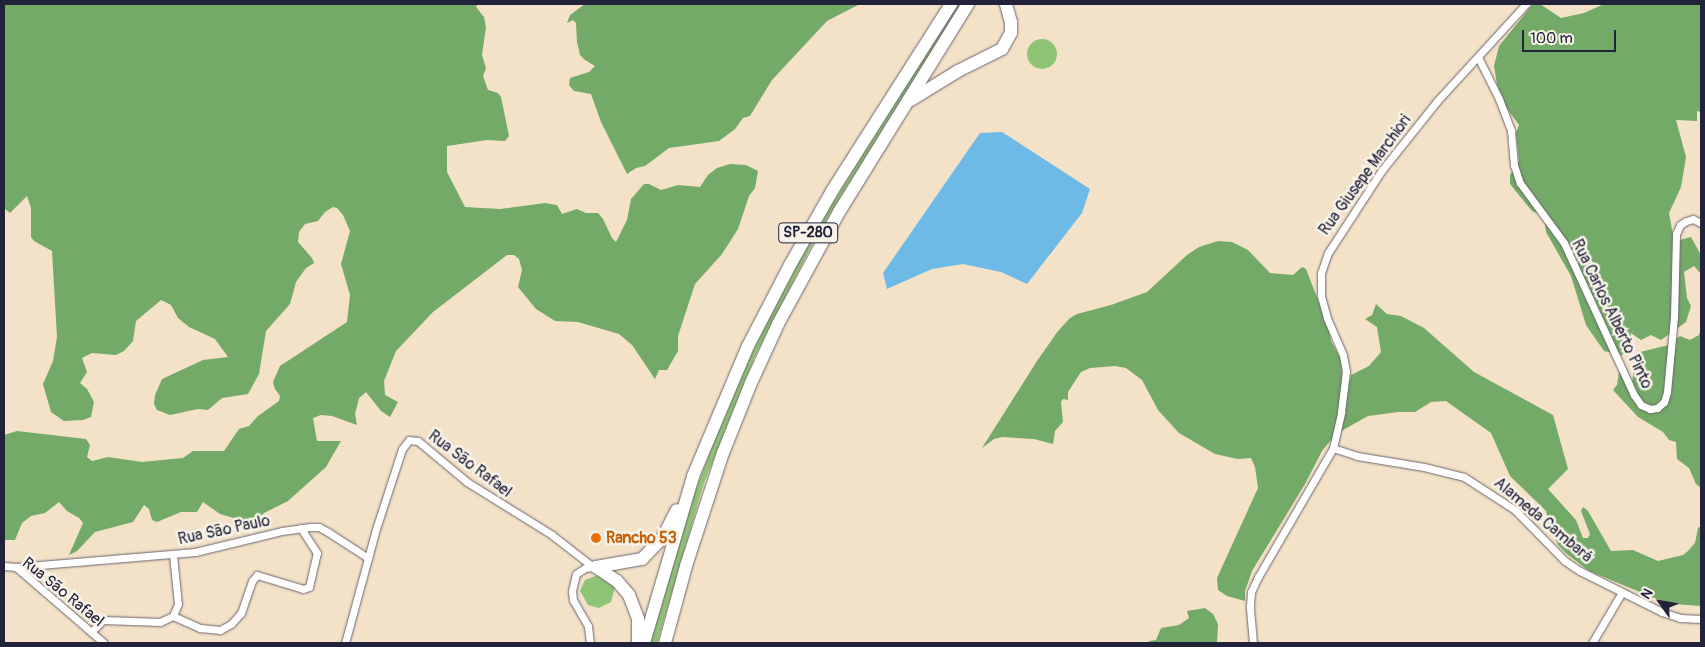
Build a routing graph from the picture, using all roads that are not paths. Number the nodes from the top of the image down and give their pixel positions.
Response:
1 (951, 4) edge
2 (968, 4) edge
3 (1006, 4) edge
4 (1526, 4) edge
5 (1478, 57) junction
6 (907, 103) junction
7 (1701, 223) edge
8 (1333, 448) junction
9 (693, 476) junction
10 (301, 528) junction
11 (173, 555) junction
12 (368, 558) junction
13 (4, 566) edge
14 (16, 567) junction
15 (594, 567) junction
16 (1622, 592) junction
17 (173, 616) junction
18 (1701, 619) edge
19 (91, 632) junction
20 (104, 643) edge
21 (345, 643) edge
22 (590, 643) edge
23 (638, 643) edge
24 (644, 643) edge
25 (665, 643) edge
26 (1253, 643) edge
27 (1592, 643) edge

1 - 9 highway, SP-280
2 - 6 highway, SP-280
3 - 6 highway
4 - 5 street, Rua Giusepe Marchiori
5 - 7 street, Rua Carlos Alberto Pinto
5 - 8 street, Rua Giusepe Marchiori
6 - 25 highway, SP-280
8 - 16 street, Alameda Cambará
8 - 26 street, Rua Giusepe Marchiori
9 - 15 highway
9 - 24 highway, SP-280
10 - 11 street, Rua São Paulo
10 - 12 street, Rua São Paulo
10 - 17 street
11 - 14 street, Rua São Paulo
11 - 17 street
12 - 15 street, Rua São Rafael
12 - 21 street, Rua São Rafael
13 - 14 street, Rua São Rafael
14 - 19 street, Rua São Rafael
15 - 22 street
15 - 23 highway
16 - 18 street, Alameda Cambará
16 - 27 street
17 - 19 street
19 - 20 street, Rua São Rafael

